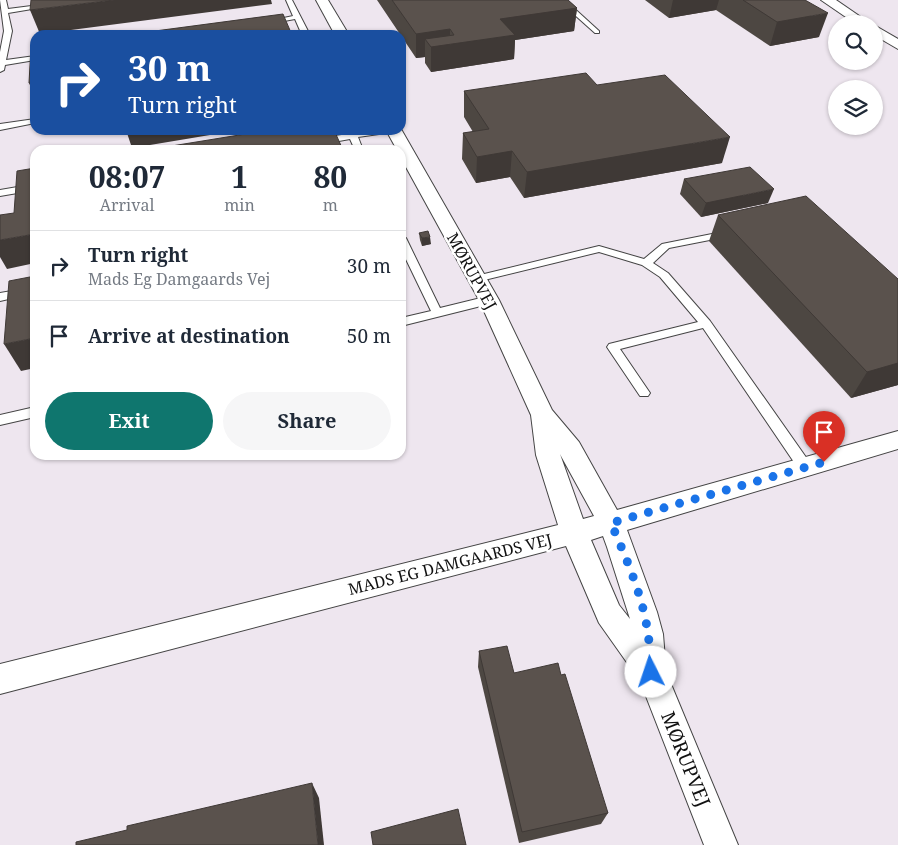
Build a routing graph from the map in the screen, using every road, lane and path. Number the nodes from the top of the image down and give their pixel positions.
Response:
1 (3, 0) edge
2 (289, 0) edge
3 (322, 0) edge
4 (561, 0) edge
5 (827, 0) edge
6 (53, 5) edge
7 (5, 11) junction
8 (851, 15) edge
9 (297, 17) junction
10 (259, 23) edge
11 (304, 30) edge
12 (339, 30) edge
13 (597, 32) dead end
14 (883, 36) edge
15 (898, 45) edge
16 (30, 59) edge
17 (0, 65) edge
18 (30, 122) edge
19 (0, 126) edge
20 (343, 135) edge
21 (313, 142) edge
22 (406, 152) edge
23 (30, 188) edge
24 (0, 193) edge
25 (733, 232) edge
26 (406, 248) edge
27 (646, 263) junction
28 (476, 279) junction
29 (30, 291) edge
30 (0, 298) edge
31 (489, 300) junction
32 (437, 313) junction
33 (406, 321) edge
34 (706, 324) junction
35 (644, 393) dead end
36 (30, 413) edge
37 (543, 415) junction
38 (0, 420) edge
39 (898, 440) edge
40 (806, 467) junction
41 (611, 523) junction
42 (574, 532) junction
43 (651, 672) junction
44 (0, 679) edge
45 (721, 845) edge

1 - 7 lane
2 - 9 lane
3 - 12 street
4 - 13 lane
5 - 8 street
6 - 7 lane
7 - 17 lane
9 - 10 lane
9 - 11 lane
14 - 15 street
16 - 17 lane
18 - 19 lane
20 - 21 lane
22 - 28 street, MØRUPVEJ
23 - 24 lane
25 - 27 lane
26 - 32 lane
27 - 28 lane
27 - 34 lane
28 - 31 street, MØRUPVEJ
29 - 30 lane
31 - 32 lane
31 - 37 street, MØRUPVEJ
32 - 33 lane
34 - 35 lane
34 - 40 lane
36 - 38 lane
37 - 41 street, MØRUPVEJ
37 - 42 street, MØRUPVEJ
39 - 40 street, MADS EG DAMGAARDS VEJ
40 - 41 street, MADS EG DAMGAARDS VEJ
41 - 42 street, MADS EG DAMGAARDS VEJ
41 - 43 street, MØRUPVEJ
42 - 43 street, MØRUPVEJ
42 - 44 street, MADS EG DAMGAARDS VEJ
43 - 45 street, MØRUPVEJ

